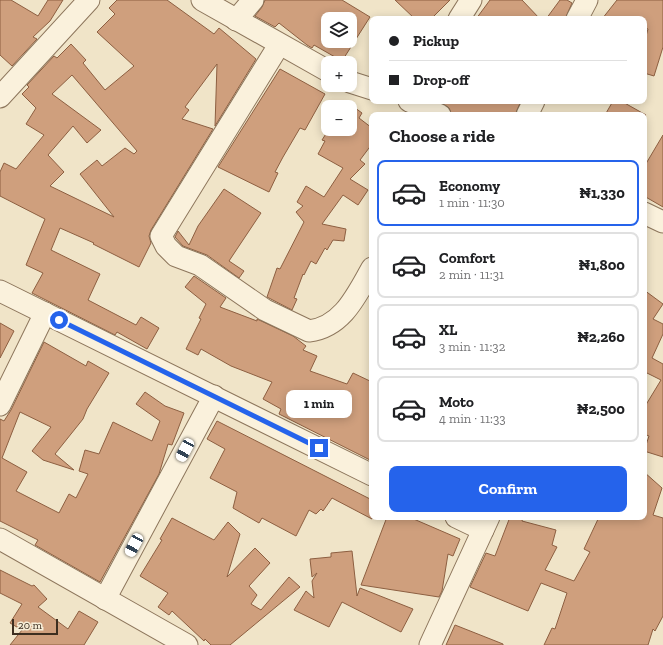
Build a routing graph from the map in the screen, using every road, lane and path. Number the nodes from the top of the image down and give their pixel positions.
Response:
1 (89, 0) edge
2 (202, 0) edge
3 (253, 0) edge
4 (471, 0) edge
5 (587, 0) edge
6 (461, 16) edge
7 (579, 16) edge
8 (236, 20) junction
9 (279, 45) junction
10 (321, 67) edge
11 (357, 84) edge
12 (369, 88) edge
13 (0, 97) edge
14 (416, 104) edge
15 (433, 112) edge
16 (647, 214) edge
17 (663, 222) edge
18 (369, 274) edge
19 (0, 291) edge
20 (45, 313) junction
21 (214, 396) junction
22 (0, 405) edge
23 (369, 474) edge
24 (469, 520) edge
25 (486, 524) edge
26 (0, 540) edge
27 (105, 599) junction
28 (187, 645) edge
29 (430, 645) edge

1 - 13 street
2 - 8 street
3 - 8 street
4 - 6 street
5 - 7 street
8 - 9 street
9 - 10 street
9 - 18 street
11 - 12 street
14 - 15 street
16 - 17 street
19 - 20 street
20 - 21 street
20 - 22 street
21 - 23 street
21 - 27 street
24 - 25 street
25 - 29 street
26 - 27 street
27 - 28 street

